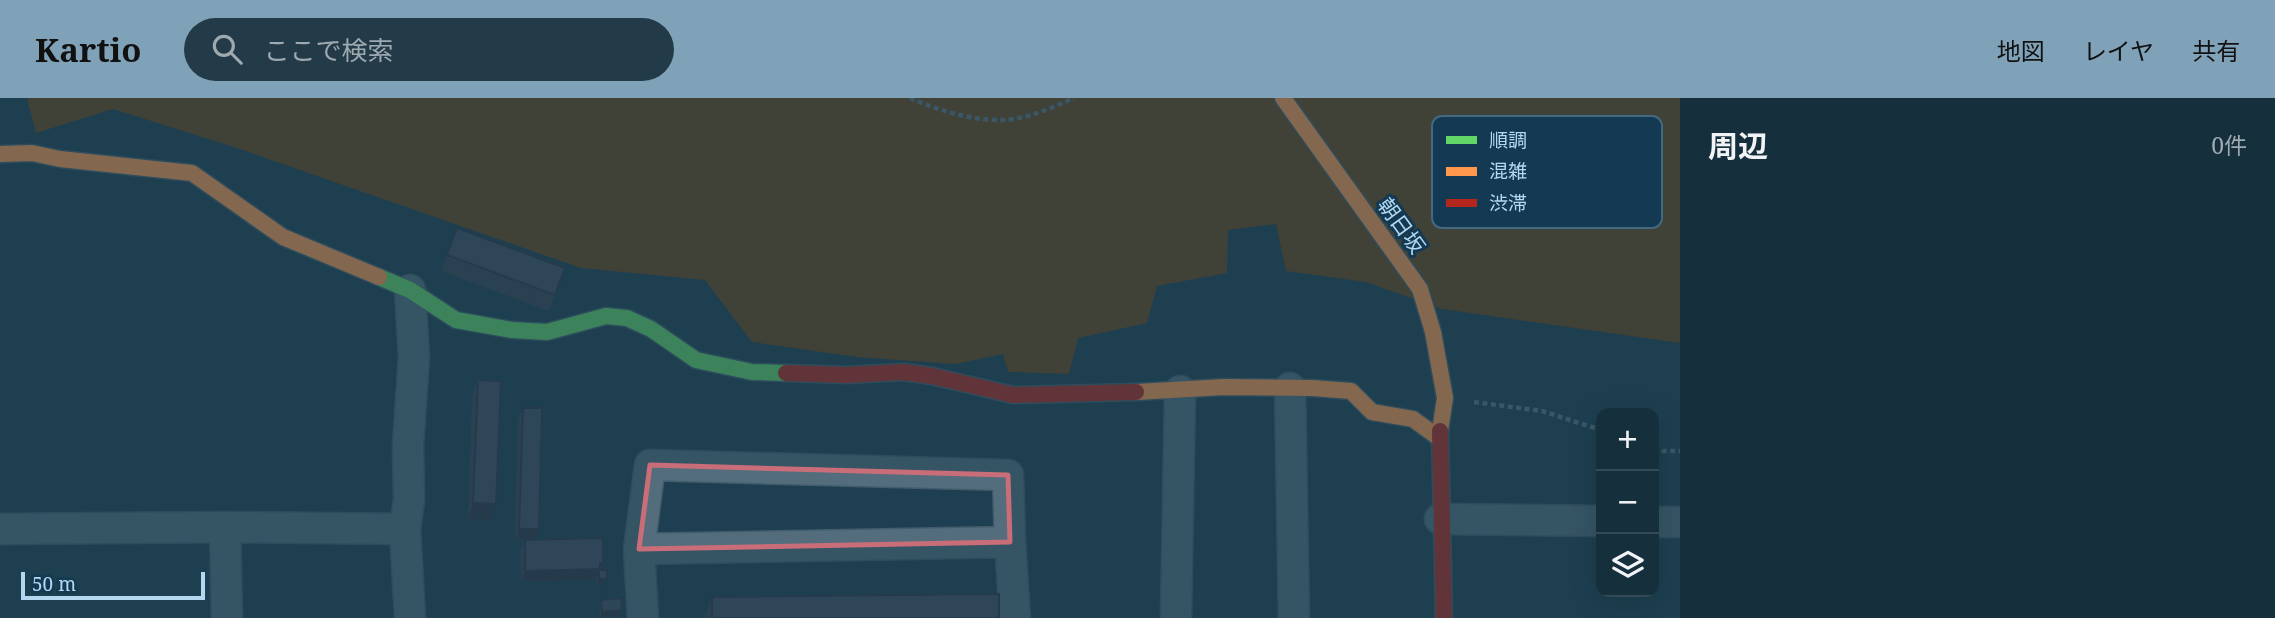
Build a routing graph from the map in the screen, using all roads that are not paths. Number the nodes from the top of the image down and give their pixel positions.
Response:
1 (1283, 98) edge
2 (0, 154) edge
3 (410, 290) junction
4 (1290, 388) junction
5 (1180, 391) junction
6 (1438, 438) junction
7 (1440, 519) junction
8 (1596, 521) edge
9 (1659, 522) edge
10 (1680, 522) edge
11 (225, 527) junction
12 (0, 529) edge
13 (405, 529) junction
14 (1010, 542) junction
15 (639, 550) junction
16 (227, 618) edge
17 (410, 618) edge
18 (643, 618) edge
19 (1014, 618) edge
20 (1176, 618) edge
21 (1294, 618) edge
22 (1444, 618) edge

1 - 6 street, 朝日坂
2 - 3 street
3 - 5 street
3 - 13 street
4 - 5 street
4 - 6 street
4 - 21 street
5 - 20 street
6 - 7 street
7 - 8 street
7 - 22 street
9 - 10 street
11 - 12 street
11 - 13 street
11 - 16 street
13 - 17 street
14 - 15 street
14 - 15 street
14 - 19 street
15 - 18 street

